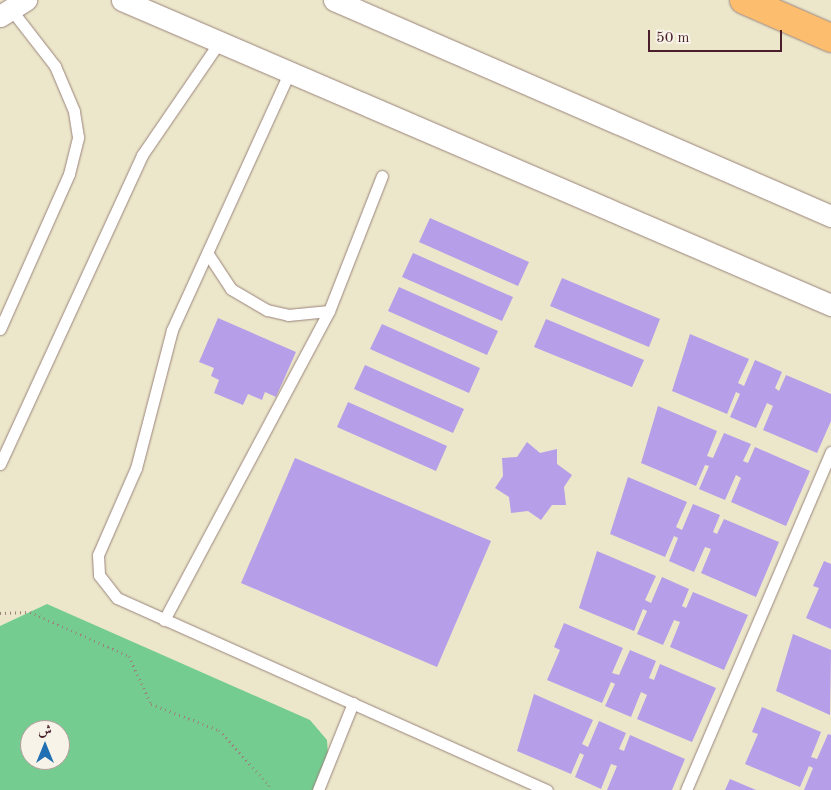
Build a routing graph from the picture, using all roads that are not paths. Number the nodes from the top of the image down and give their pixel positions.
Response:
1 (122, 0) edge
2 (334, 0) edge
3 (744, 0) edge
4 (12, 8) edge
5 (831, 38) edge
6 (220, 41) junction
7 (290, 71) junction
8 (382, 176) dead end
9 (831, 216) edge
10 (208, 254) junction
11 (831, 305) edge
12 (329, 310) junction
13 (0, 328) edge
14 (831, 452) edge
15 (0, 464) edge
16 (164, 620) junction
17 (353, 703) junction
18 (318, 790) edge
19 (547, 790) edge
20 (686, 790) edge

1 - 6 street
2 - 9 street
3 - 5 highway
4 - 13 lane
6 - 7 street
6 - 15 lane
7 - 10 lane
7 - 11 street
8 - 12 lane
10 - 12 lane
10 - 16 lane
12 - 16 lane
14 - 20 lane
16 - 17 lane
17 - 18 lane
17 - 19 lane

